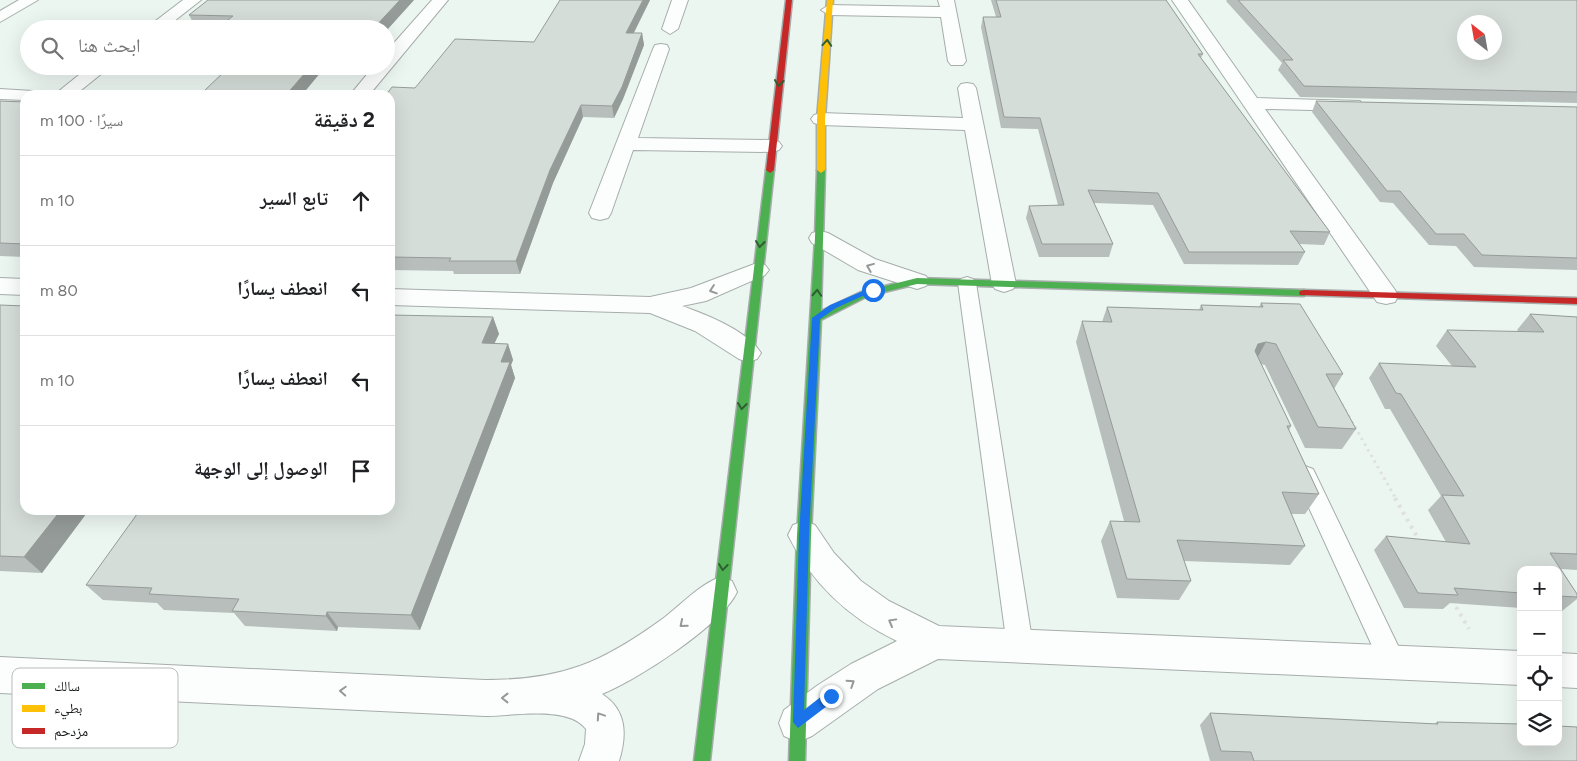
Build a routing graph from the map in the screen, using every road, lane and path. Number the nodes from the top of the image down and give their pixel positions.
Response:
1 (30, 0) edge
2 (193, 0) edge
3 (440, 0) edge
4 (680, 0) edge
5 (790, 0) edge
6 (1180, 0) edge
7 (830, 5) edge
8 (947, 6) edge
9 (0, 17) edge
10 (165, 20) edge
11 (670, 29) dead end
12 (661, 49) dead end
13 (395, 52) edge
14 (796, 57) dead end
15 (782, 60) junction
16 (958, 60) dead end
17 (90, 75) edge
18 (376, 75) edge
19 (967, 88) dead end
20 (70, 90) edge
21 (363, 90) edge
22 (0, 94) edge
23 (20, 95) edge
24 (1252, 103) junction
25 (810, 104) dead end
26 (1370, 106) edge
27 (821, 119) junction
28 (973, 124) junction
29 (625, 144) junction
30 (772, 146) junction
31 (600, 213) dead end
32 (820, 238) junction
33 (757, 270) junction
34 (917, 281) junction
35 (967, 282) junction
36 (1004, 284) junction
37 (0, 286) edge
38 (20, 287) edge
39 (1386, 296) junction
40 (395, 297) edge
41 (1577, 301) edge
42 (650, 304) junction
43 (816, 318) junction
44 (748, 353) junction
45 (1339, 397) edge
46 (1297, 459) edge
47 (804, 535) junction
48 (1422, 545) edge
49 (720, 592) junction
50 (1451, 597) edge
51 (937, 642) junction
52 (1020, 646) junction
53 (1393, 662) junction
54 (1505, 668) edge
55 (1562, 670) edge
56 (1577, 671) edge
57 (178, 683) edge
58 (548, 695) junction
59 (798, 722) junction
60 (598, 761) edge
61 (702, 761) edge
62 (797, 761) edge

1 - 9 street
2 - 10 street
3 - 13 street
4 - 11 street
5 - 15 main road
6 - 24 street
7 - 8 street
27 -> 7 main road
8 - 16 street
12 - 29 street
14 - 15 main road
15 -> 30 main road
17 - 20 street
18 - 21 street
19 - 28 street
22 - 23 street
24 - 26 street
24 - 39 street
25 - 27 main road
27 - 28 street
27 - 32 main road
28 - 36 street
29 - 30 street
29 - 31 street
30 -> 33 main road
34 -> 32 street
43 -> 32 main road
33 -> 42 street
33 - 44 main road
34 - 35 main road
34 - 43 main road
35 - 36 main road
35 - 52 lane
36 - 39 main road
37 - 38 street
39 - 41 main road
40 - 42 street
42 - 44 street
43 - 47 main road
44 -> 49 main road
45 - 48 path
46 - 53 lane
51 -> 47 street
47 - 59 main road
49 -> 58 street
49 - 61 main road
50 - 54 path
51 - 52 street
59 -> 51 street
52 - 53 street
53 - 54 street
55 - 56 street
58 -> 57 street
60 -> 58 street
59 - 62 main road

